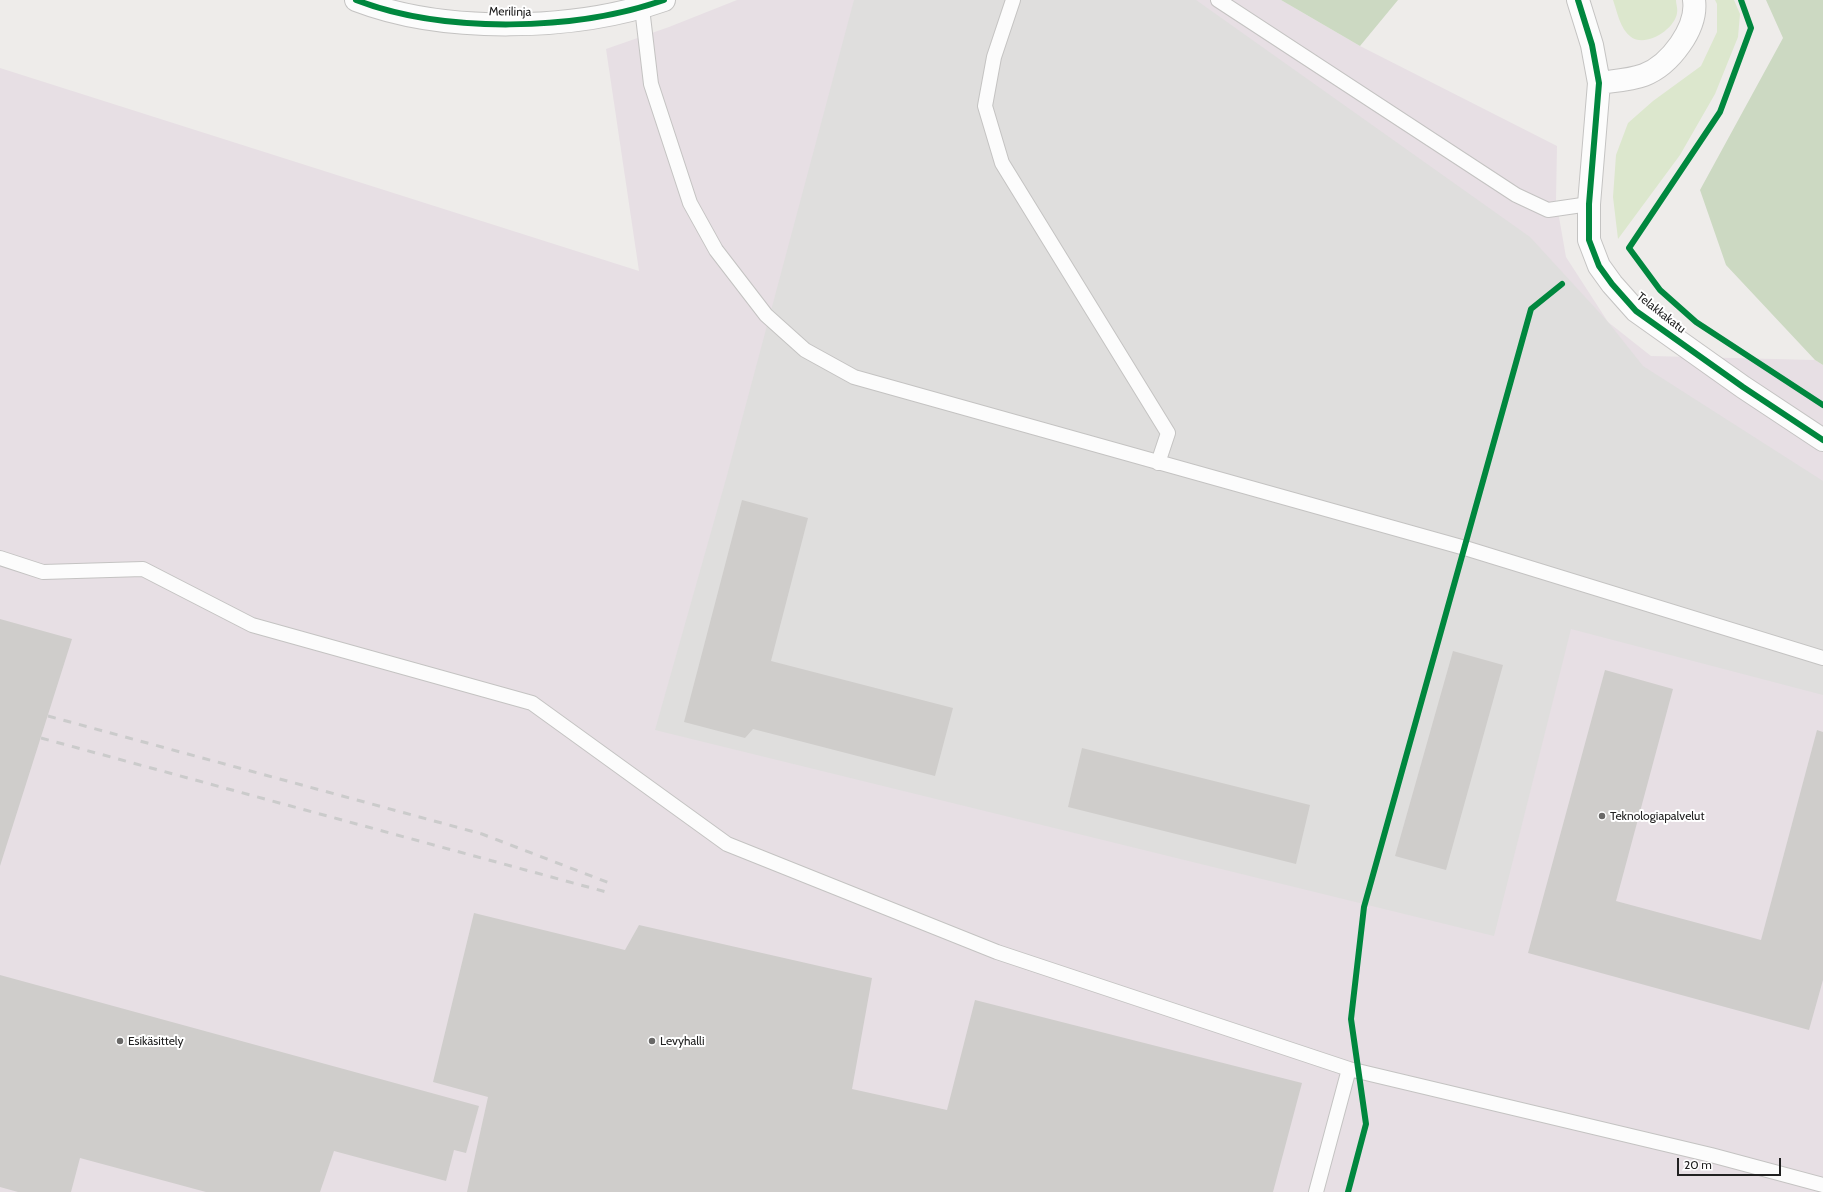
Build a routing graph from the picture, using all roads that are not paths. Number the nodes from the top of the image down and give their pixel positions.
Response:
1 (356, 0) edge
2 (664, 0) edge
3 (1013, 0) edge
4 (1218, 0) edge
5 (1578, 0) edge
6 (1694, 0) edge
7 (642, 8) junction
8 (1599, 83) junction
9 (1589, 204) junction
10 (1823, 440) edge
11 (1158, 463) junction
12 (0, 558) edge
13 (1823, 658) edge
14 (1349, 1069) junction
15 (1823, 1185) edge
16 (1316, 1192) edge

1 - 7 street, Merilinja
2 - 7 street, Merilinja
3 - 11 lane
4 - 9 lane
5 - 8 street, Telakkakatu
6 - 8 street
7 - 11 lane
8 - 9 street, Telakkakatu
9 - 10 street, Telakkakatu
11 - 13 lane
12 - 14 lane
14 - 15 lane
14 - 16 lane

